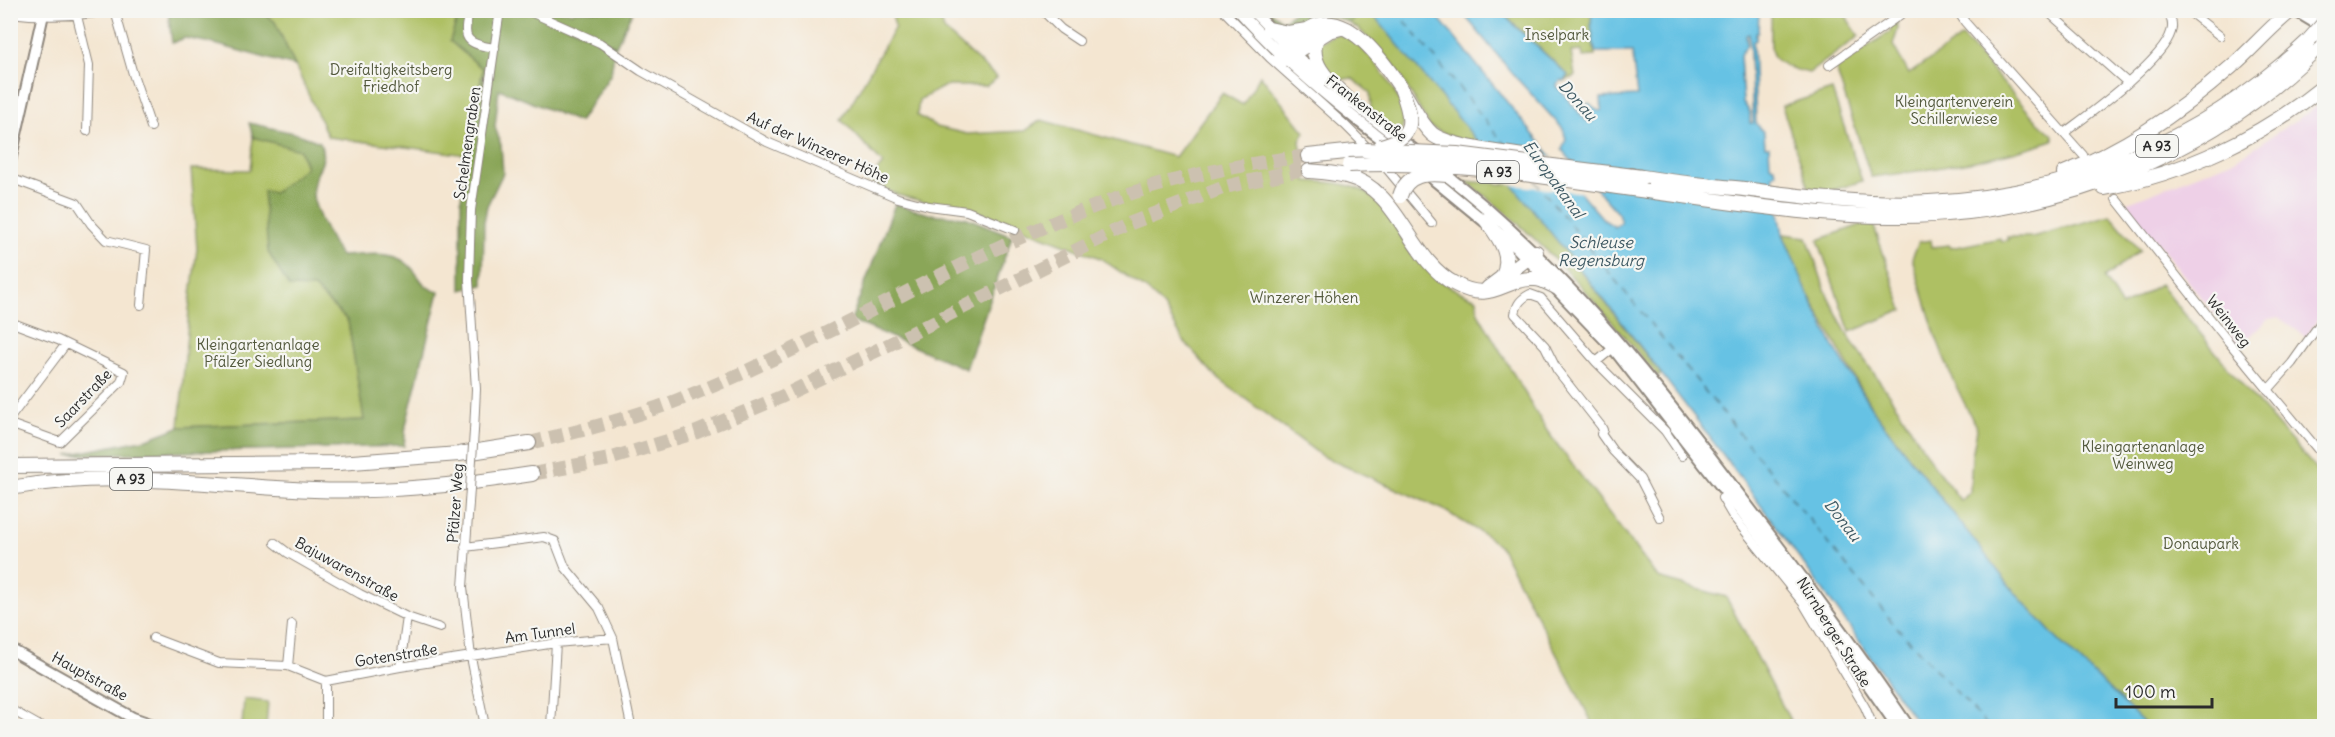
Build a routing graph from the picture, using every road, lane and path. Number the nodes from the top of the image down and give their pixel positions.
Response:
1 (470, 10) edge
2 (500, 10) edge
3 (526, 10) edge
4 (1042, 10) edge
5 (1223, 10) edge
6 (1238, 10) edge
7 (1252, 10) edge
8 (1907, 10) edge
9 (1957, 10) edge
10 (2046, 10) edge
11 (2273, 10) edge
12 (2293, 10) edge
13 (116, 11) edge
14 (2167, 12) edge
15 (10, 14) edge
16 (43, 14) edge
17 (2309, 15) edge
18 (76, 16) junction
19 (2325, 23) edge
20 (2325, 28) edge
21 (1269, 29) junction
22 (2270, 30) junction
23 (1313, 35) junction
24 (2220, 36) dead end
25 (1079, 40) dead end
26 (2317, 43) edge
27 (495, 48) junction
28 (1287, 54) junction
29 (1829, 64) dead end
30 (2128, 83) junction
31 (2325, 86) edge
32 (1401, 88) junction
33 (1348, 100) junction
34 (152, 127) dead end
35 (87, 131) dead end
36 (2064, 134) junction
37 (1365, 150) junction
38 (2083, 155) dead end
39 (10, 160) edge
40 (1308, 165) junction
41 (1642, 177) junction
42 (10, 178) edge
43 (2078, 190) junction
44 (1647, 191) junction
45 (1980, 198) junction
46 (2115, 199) dead end
47 (1486, 220) junction
48 (1432, 223) dead end
49 (1015, 230) dead end
50 (1407, 234) junction
51 (1532, 257) junction
52 (469, 280) joint
53 (1508, 280) junction
54 (1556, 287) junction
55 (141, 305) dead end
56 (2325, 318) edge
57 (10, 322) edge
58 (66, 344) junction
59 (1617, 345) junction
60 (1596, 362) junction
61 (2268, 390) junction
62 (10, 418) edge
63 (10, 424) edge
64 (530, 443) tunnel mouth
65 (1682, 456) dead end
66 (2325, 457) edge
67 (10, 466) edge
68 (87, 466) junction
69 (532, 474) tunnel mouth
70 (11, 485) edge
71 (1722, 498) dead end
72 (1660, 518) dead end
73 (275, 543) dead end
74 (465, 547) junction
75 (407, 617) junction
76 (292, 624) dead end
77 (440, 628) dead end
78 (153, 638) dead end
79 (613, 638) junction
80 (556, 643) junction
81 (10, 649) edge
82 (471, 657) junction
83 (288, 666) junction
84 (400, 667) junction
85 (326, 681) junction
86 (10, 709) edge
87 (40, 726) edge
88 (156, 726) edge
89 (326, 726) edge
90 (485, 726) edge
91 (551, 726) edge
92 (631, 726) edge
93 (1873, 726) edge
94 (1897, 726) edge
95 (1908, 726) edge

1 - 27 street
2 - 27 street, Schelmengraben
3 - 49 street, Auf der Winzerer Höhe
4 - 25 street
5 - 48 street
6 - 28 main road, Frankenstraße
7 - 21 main road, Frankenstraße
8 - 29 street
9 - 36 street
10 - 30 street
11 - 22 highway
12 - 17 main road
12 - 22 highway
13 - 18 street
13 - 34 street
14 - 24 street
14 - 30 street
15 - 16 street
16 - 18 street
16 - 39 main road
17 - 20 main road
18 - 35 street
19 - 26 highway, A 93, bridge
21 - 23 highway
21 - 28 main road, Frankenstraße
22 - 45 highway
23 - 28 highway
23 - 32 highway
23 - 33 highway
26 - 43 highway, A 93
26 - 45 highway, A 93
27 - 52 street, Schelmengraben
28 - 33 main road, Frankenstraße
28 - 47 main road, Frankenstraße
30 - 36 street
31 - 43 highway
32 - 37 highway, bridge
32 - 41 highway, bridge
33 - 51 main road, Frankenstraße
36 - 38 street
37 - 40 highway, A 93
37 - 41 highway, A 93, bridge
40 - 44 highway, A 93, bridge
40 - 50 highway
41 - 45 highway, A 93
42 - 55 street
43 - 44 highway, A 93
44 - 50 highway, bridge
46 - 61 street, Weinweg
47 - 51 main road, Frankenstraße
47 - 53 highway
50 - 53 highway
51 - 53 highway
51 - 54 main road
51 - 59 main road
52 - 74 street, Pfälzer Weg, bridge
53 - 54 highway
54 - 59 main road
56 - 61 street
57 - 58 street
58 - 62 street
58 - 63 street, Saarstraße
59 - 60 street
59 - 94 main road
59 - 95 main road
60 - 65 street
60 - 72 street
61 - 66 street, Weinweg
64 - 68 highway, A 93
67 - 68 highway
68 - 70 highway, A 93
69 - 70 highway, A 93
71 - 93 street, Nürnberger Straße
73 - 75 street, Bajuwarenstraße
74 - 79 street
74 - 82 street, Pfälzer Weg
75 - 77 street, Bajuwarenstraße
75 - 84 street, Bajuwarenstraße
76 - 83 street
78 - 83 street
79 - 80 street, Am Tunnel
79 - 92 street
80 - 82 street, Am Tunnel
80 - 91 street
81 - 88 main road, Hauptstraße
82 - 84 street, Gotenstraße
82 - 90 street, Pfälzer Weg
83 - 85 street
84 - 85 street, Gotenstraße
85 - 89 street
86 - 87 street

